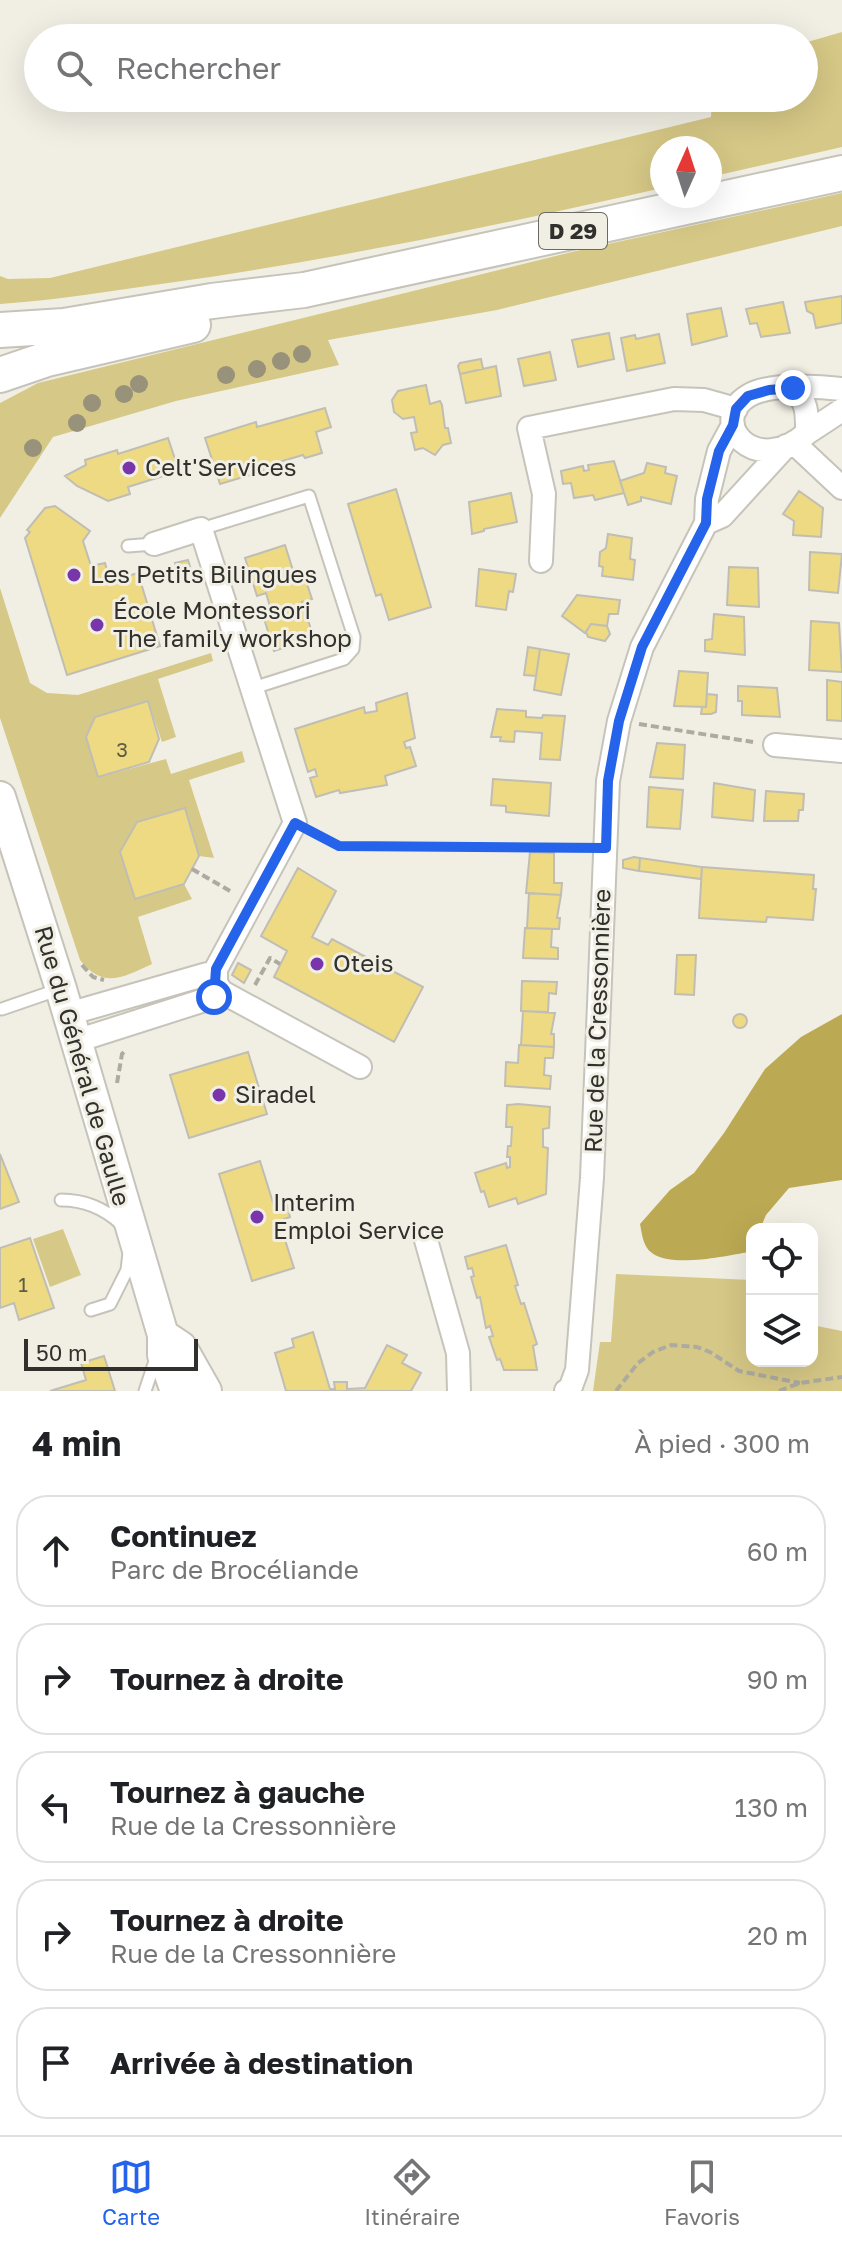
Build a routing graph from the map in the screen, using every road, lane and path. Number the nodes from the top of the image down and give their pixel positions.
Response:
1 (842, 173) edge
2 (304, 290) junction
3 (0, 330) edge
4 (0, 375) edge
5 (793, 388) junction
6 (842, 389) edge
7 (842, 410) edge
8 (734, 417) junction
9 (796, 441) junction
10 (842, 488) edge
11 (706, 523) junction
12 (201, 529) junction
13 (154, 544) joint
14 (128, 546) dead end
15 (541, 561) dead end
16 (253, 688) junction
17 (619, 721) junction
18 (775, 745) joint
19 (842, 751) edge
20 (0, 797) edge
21 (295, 823) junction
22 (606, 848) junction
23 (192, 869) dead end
24 (230, 891) dead end
25 (80, 963) dead end
26 (280, 964) dead end
27 (107, 982) dead end
28 (216, 983) junction
29 (245, 1005) junction
30 (2, 1009) dead end
31 (68, 1015) junction
32 (135, 1041) dead end
33 (127, 1049) dead end
34 (360, 1067) dead end
35 (61, 1200) dead end
36 (132, 1234) junction
37 (426, 1240) dead end
38 (91, 1310) dead end
39 (163, 1335) junction
40 (842, 1377) edge
41 (800, 1383) junction
42 (145, 1391) edge
43 (176, 1391) edge
44 (206, 1391) edge
45 (459, 1391) edge
46 (566, 1391) edge
47 (616, 1391) edge
48 (779, 1391) edge

1 - 2 main road, D 29
2 - 3 main road, D 29
2 - 4 main road, D 29
5 - 6 street
5 - 8 street
5 - 9 street
7 - 9 street, Rue de la Cressonnière
8 - 9 street
8 - 11 street, Rue de la Cressonnière
8 - 15 street
9 - 10 street
9 - 11 street, Rue de la Cressonnière
11 - 17 street, Rue de la Cressonnière
12 - 13 street
12 - 16 street
12 - 16 lane
13 - 14 lane
16 - 21 street
17 - 18 path
17 - 22 street, Rue de la Cressonnière
18 - 19 street
20 - 31 main road, Rue du Général de Gaulle
21 - 22 path
21 - 28 street
22 - 46 street, Rue de la Cressonnière
23 - 24 path
25 - 27 path
26 - 29 path
28 - 29 street
28 - 31 street
29 - 34 street
30 - 31 lane
31 - 36 main road, Rue du Général de Gaulle
32 - 33 path
35 - 36 lane
36 - 38 lane
36 - 39 main road, Rue du Général de Gaulle
37 - 45 street
39 - 42 lane
39 - 43 main road, Rue du Général de Gaulle
39 - 44 main road, Rue du Général de Gaulle
40 - 41 path
41 - 47 path
41 - 48 path

